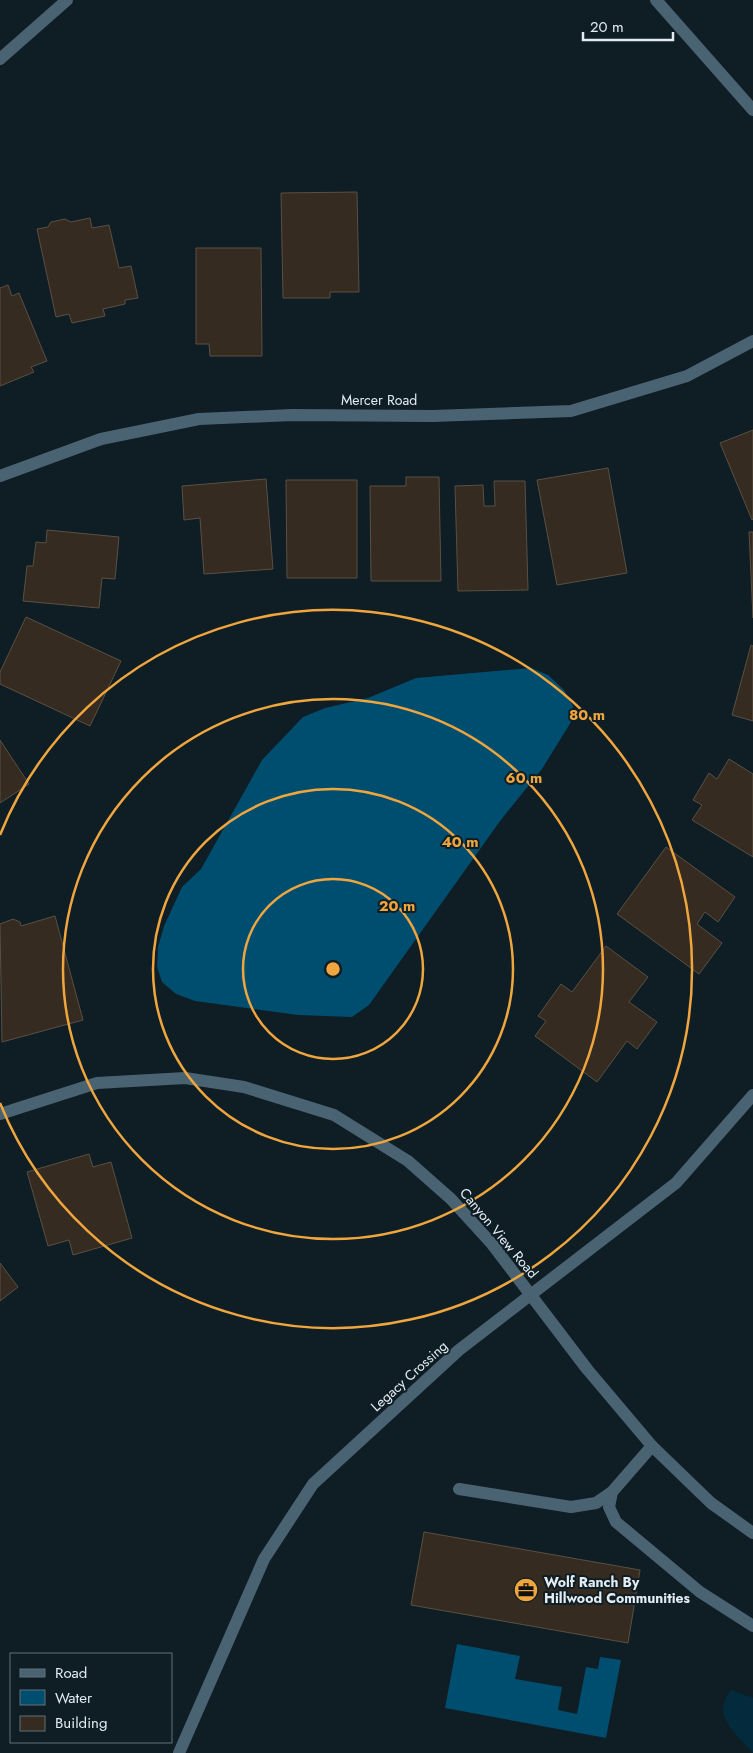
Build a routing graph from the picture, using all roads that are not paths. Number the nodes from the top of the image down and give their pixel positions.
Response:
1 (67, 0) edge
2 (656, 0) edge
3 (0, 59) edge
4 (753, 110) edge
5 (753, 341) edge
6 (0, 476) edge
7 (753, 1095) edge
8 (0, 1114) edge
9 (531, 1295) junction
10 (652, 1446) junction
11 (459, 1489) dead end
12 (612, 1492) junction
13 (753, 1533) edge
14 (753, 1626) edge
15 (179, 1753) edge

1 - 3 street
2 - 4 street
5 - 6 street, Mercer Road
7 - 9 street, Legacy Crossing
8 - 9 street, Canyon View Road
9 - 10 street, Canyon View Road
9 - 15 street, Legacy Crossing
10 - 12 street
10 - 13 street, Canyon View Road
11 - 12 street
12 - 14 street

